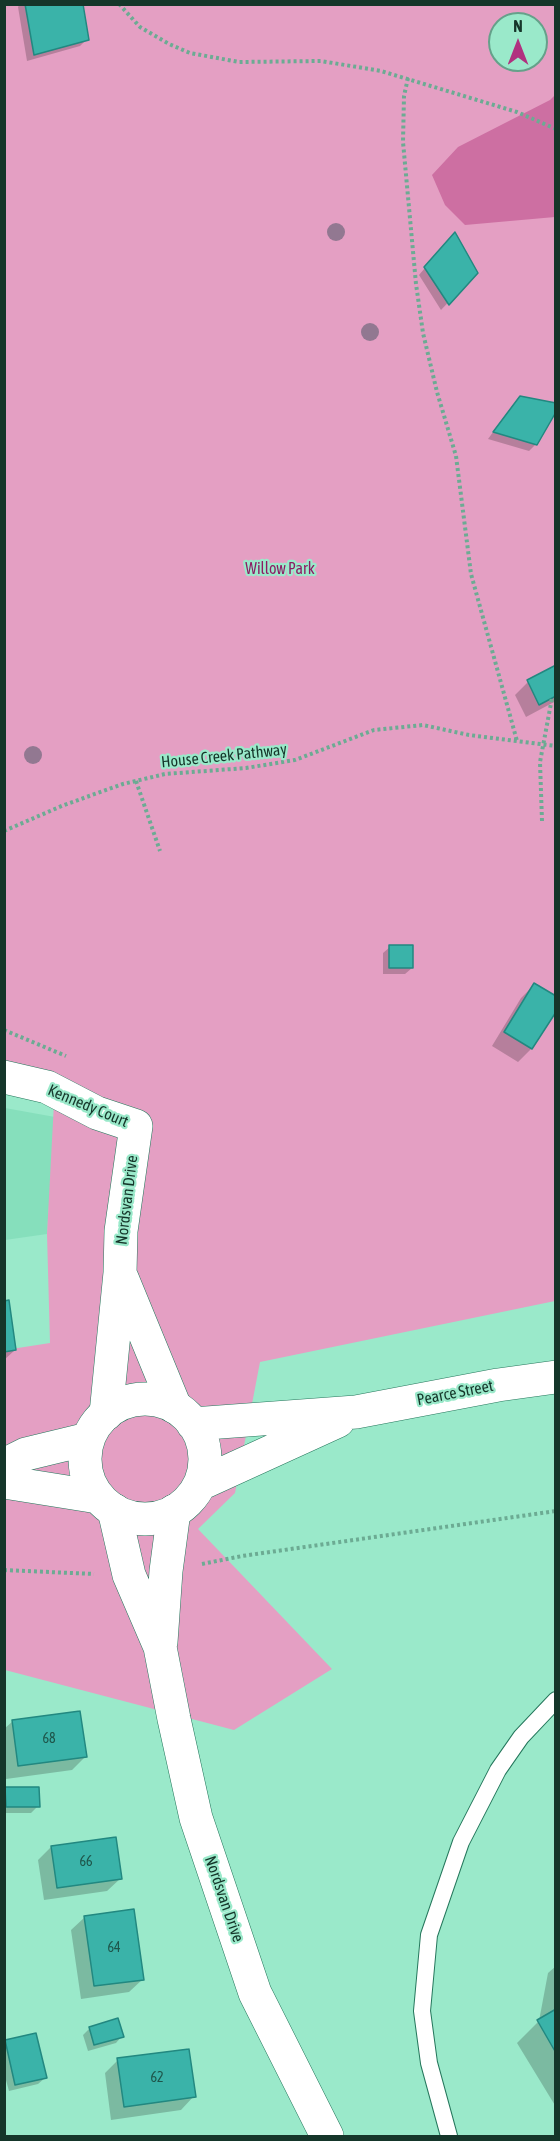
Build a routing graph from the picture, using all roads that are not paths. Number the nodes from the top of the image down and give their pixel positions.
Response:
1 (4, 1077) edge
2 (136, 1126) joint
3 (120, 1274) junction
4 (555, 1377) edge
5 (356, 1412) junction
6 (184, 1415) junction
7 (97, 1427) junction
8 (4, 1465) edge
9 (4, 1482) edge
10 (200, 1484) junction
11 (106, 1504) junction
12 (174, 1511) junction
13 (160, 1647) junction
14 (555, 1700) edge
15 (327, 2136) edge
16 (449, 2136) edge

1 - 2 street, Kennedy Court
2 - 3 street, Nordsvan Drive
3 - 6 street, Nordsvan Drive
3 - 7 street, Nordsvan Drive
4 - 5 street, Pearce Street
5 - 6 street, Pearce Street
5 - 10 street, Pearce Street
6 - 7 street
6 - 10 street
7 - 8 street
7 - 11 street
9 - 11 street
10 - 12 street
11 - 12 street
11 - 13 street, Nordsvan Drive
12 - 13 street, Nordsvan Drive
13 - 15 street, Nordsvan Drive
14 - 16 lane

